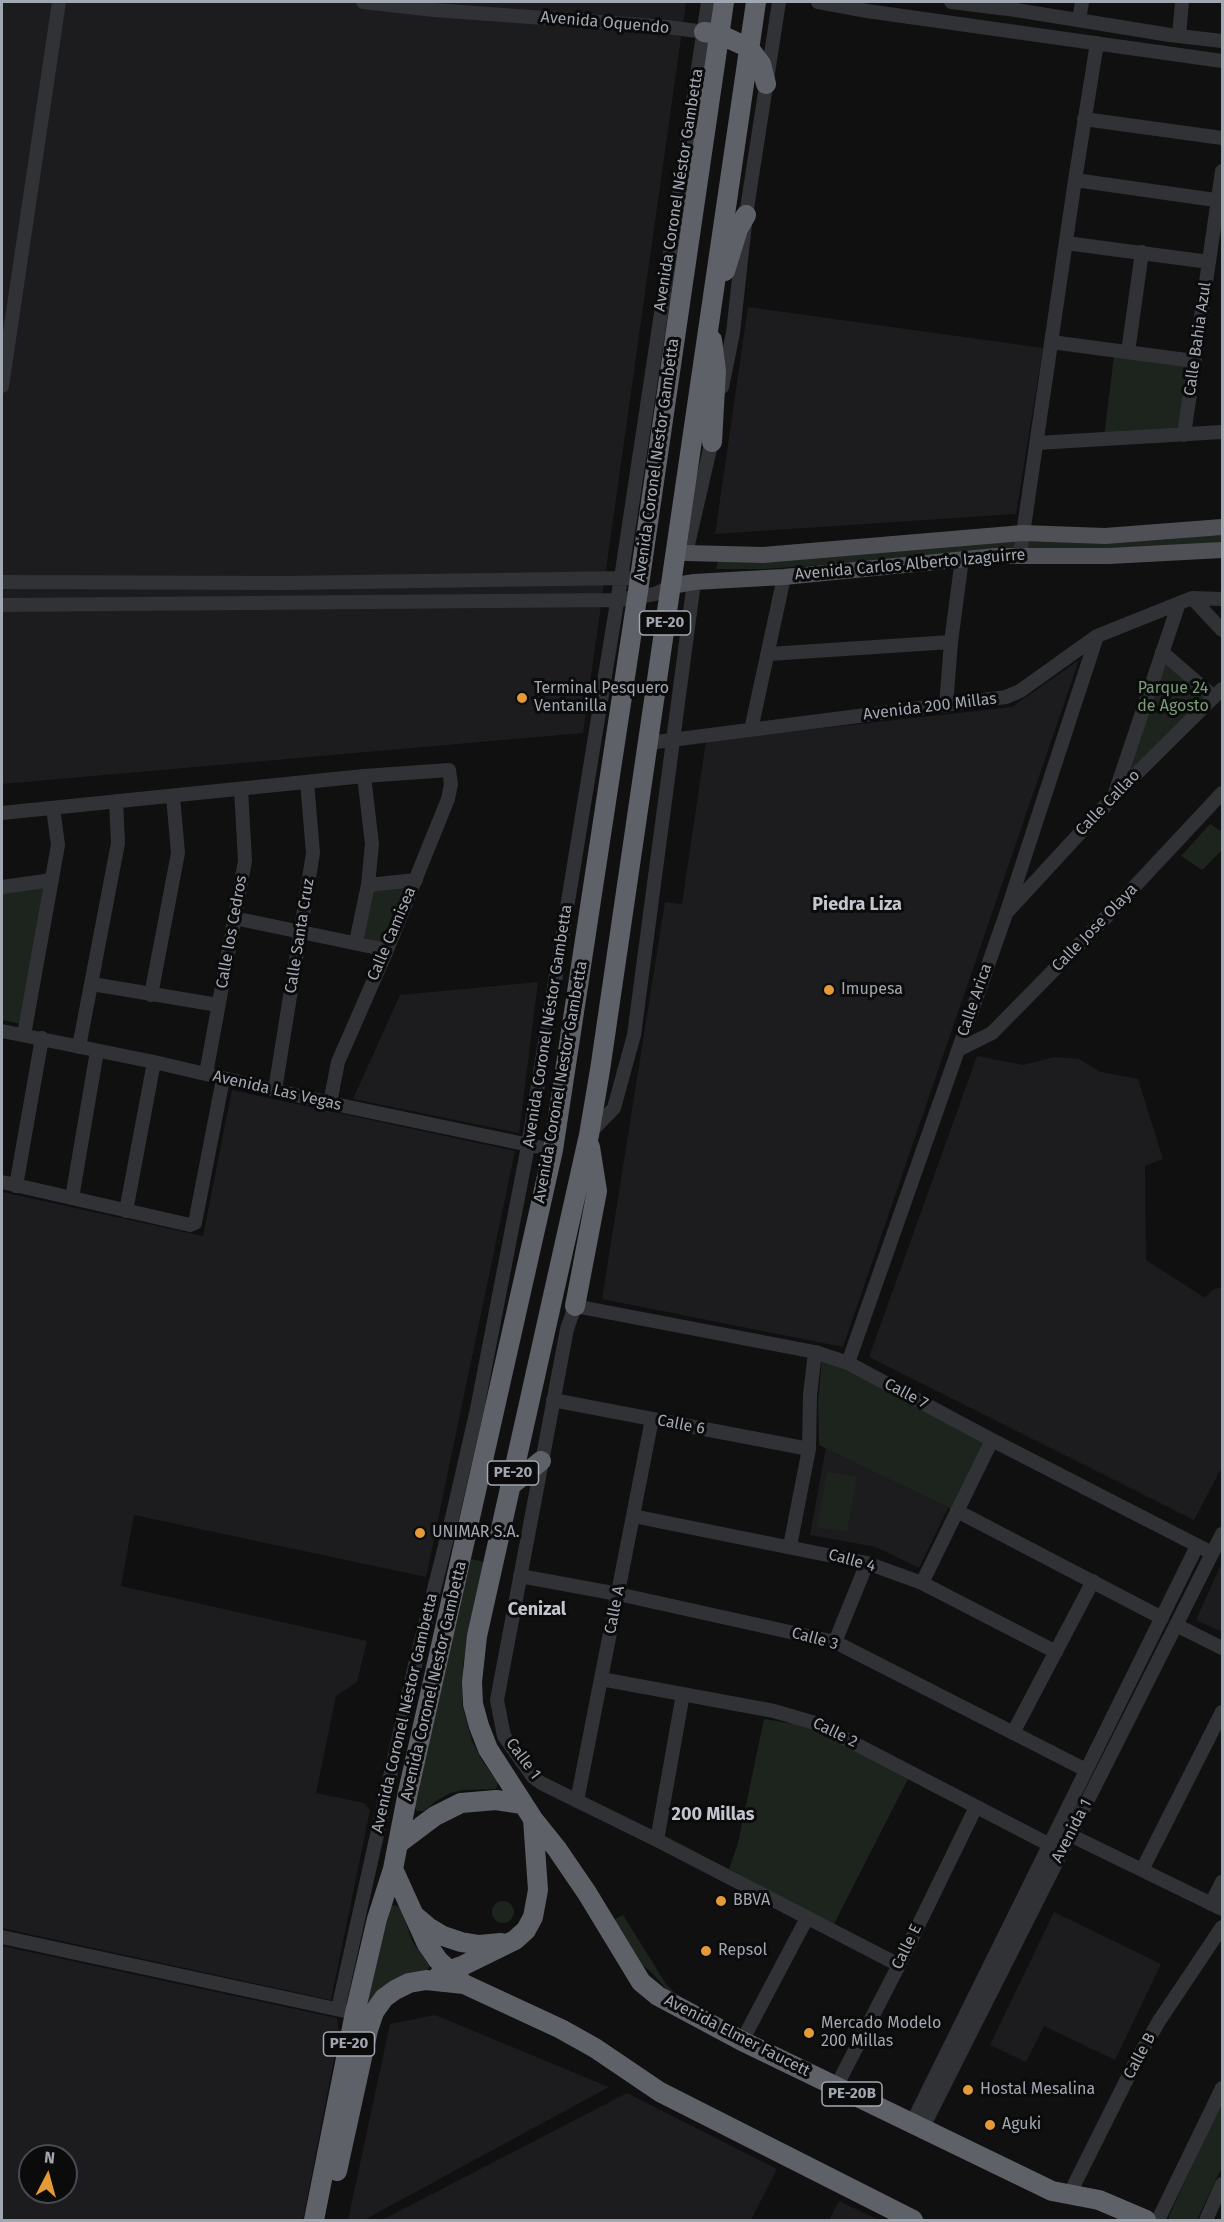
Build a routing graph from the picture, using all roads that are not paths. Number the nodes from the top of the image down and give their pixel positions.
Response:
1 (59, 2) edge
2 (363, 2) edge
3 (708, 2) edge
4 (724, 2) edge
5 (756, 2) edge
6 (779, 2) edge
7 (818, 2) edge
8 (951, 2) edge
9 (1082, 2) edge
10 (1182, 2) edge
11 (1017, 6) edge
12 (1079, 20) junction
13 (711, 33) junction
14 (1179, 36) junction
15 (1222, 40) edge
16 (1097, 43) junction
17 (749, 48) junction
18 (1222, 62) edge
19 (766, 84) junction
20 (1084, 119) junction
21 (1222, 138) edge
22 (1222, 171) edge
23 (1075, 180) junction
24 (1220, 201) edge
25 (746, 215) junction
26 (1066, 243) junction
27 (1142, 252) junction
28 (1209, 261) junction
29 (712, 291) junction
30 (709, 314) junction
31 (1051, 342) junction
32 (1128, 352) junction
33 (1194, 361) junction
34 (2, 386) edge
35 (1222, 432) edge
36 (1184, 435) junction
37 (712, 442) junction
38 (1037, 443) junction
39 (1222, 527) edge
40 (1023, 533) junction
41 (1222, 550) edge
42 (686, 554) junction
43 (1020, 554) junction
44 (962, 559) junction
45 (784, 577) junction
46 (631, 578) junction
47 (475, 580) junction
48 (2, 582) edge
49 (694, 582) junction
50 (670, 586) junction
51 (627, 599) junction
52 (1222, 599) edge
53 (1186, 600) junction
54 (475, 602) junction
55 (2, 605) edge
56 (1222, 630) edge
57 (1097, 636) junction
58 (951, 642) junction
59 (1162, 652) junction
60 (769, 654) junction
61 (1218, 693) edge
62 (946, 706) junction
63 (751, 730) junction
64 (674, 740) junction
65 (648, 743) junction
66 (364, 776) junction
67 (307, 782) junction
68 (241, 789) junction
69 (1222, 793) edge
70 (1115, 795) junction
71 (173, 796) junction
72 (116, 801) junction
73 (53, 808) junction
74 (2, 813) edge
75 (1017, 879) junction
76 (52, 880) junction
77 (416, 880) junction
78 (368, 885) junction
79 (1031, 886) junction
80 (2, 887) edge
81 (1006, 914) junction
82 (234, 918) junction
83 (301, 931) junction
84 (356, 942) junction
85 (387, 950) junction
86 (92, 984) junction
87 (151, 995) junction
88 (218, 1005) junction
89 (969, 1017) junction
90 (2, 1031) edge
91 (992, 1033) junction
92 (24, 1035) junction
93 (42, 1038) junction
94 (79, 1047) junction
95 (958, 1050) junction
96 (97, 1051) junction
97 (154, 1062) junction
98 (206, 1074) junction
99 (223, 1079) junction
100 (275, 1090) junction
101 (330, 1103) junction
102 (589, 1135) junction
103 (528, 1146) junction
104 (553, 1150) junction
105 (2, 1182) edge
106 (16, 1185) junction
107 (72, 1198) junction
108 (126, 1211) junction
109 (575, 1306) junction
110 (815, 1352) junction
111 (848, 1363) junction
112 (553, 1400) junction
113 (652, 1419) junction
114 (992, 1440) junction
115 (808, 1449) junction
116 (542, 1461) junction
117 (510, 1486) junction
118 (957, 1511) junction
119 (633, 1516) junction
120 (1222, 1534) edge
121 (790, 1546) junction
122 (1197, 1546) junction
123 (1212, 1553) junction
124 (867, 1563) junction
125 (520, 1576) junction
126 (1093, 1581) junction
127 (922, 1583) junction
128 (618, 1594) junction
129 (1162, 1618) junction
130 (1176, 1625) junction
131 (835, 1642) junction
132 (1222, 1648) edge
133 (1056, 1652) junction
134 (601, 1679) junction
135 (683, 1694) junction
136 (1222, 1712) edge
137 (1013, 1733) junction
138 (1086, 1770) junction
139 (577, 1801) junction
140 (976, 1807) junction
141 (527, 1811) junction
142 (1057, 1828) junction
143 (1070, 1835) junction
144 (657, 1840) junction
145 (399, 1843) junction
146 (1050, 1845) junction
147 (393, 1869) junction
148 (1142, 1870) junction
149 (1222, 1882) edge
150 (1217, 1907) edge
151 (414, 1915) junction
152 (807, 1918) junction
153 (1222, 1927) edge
154 (2, 1937) edge
155 (515, 1940) junction
156 (899, 1965) junction
157 (449, 1970) junction
158 (426, 1980) junction
159 (464, 1984) junction
160 (346, 2011) junction
161 (742, 2041) junction
162 (836, 2086) junction
163 (1222, 2088) edge
164 (917, 2125) junction
165 (1222, 2184) edge
166 (1070, 2193) junction
167 (314, 2220) edge
168 (326, 2220) edge
169 (913, 2220) edge
170 (1146, 2220) edge
171 (1158, 2220) edge
172 (1206, 2220) edge

1 - 34 street
2 - 13 street, Avenida Oquendo
3 - 13 street
4 - 13 highway, Avenida Coronel Nestor Gambetta / PE-20
5 - 17 highway, Avenida Coronel Nestor Gambetta / PE-20
6 - 19 street
7 - 16 street
8 - 11 street
9 - 12 street
10 - 14 street
11 - 12 street
12 - 14 street
13 - 17 highway
13 - 46 highway, Avenida Coronel Nestor Gambetta / PE-20
14 - 15 street
16 - 18 street
16 - 20 street
17 - 19 highway
17 - 29 highway, Avenida Coronel Nestor Gambetta / PE-20
19 - 25 street
20 - 21 street
20 - 23 street
22 - 24 street, Calle Bahia Azul
23 - 24 street
23 - 26 street
24 - 28 street, Calle Bahia Azul
25 - 29 highway
25 - 37 street
26 - 27 street
26 - 31 street
27 - 28 street
27 - 32 street
28 - 33 street, Calle Bahia Azul
29 - 30 highway, Avenida Coronel Nestor Gambetta / PE-20
30 - 37 highway
30 - 50 highway, Avenida Coronel Nestor Gambetta / PE-20
31 - 32 street
31 - 38 street
32 - 33 street
33 - 36 street, Calle Bahia Azul
35 - 36 street
36 - 38 street
37 - 42 street
38 - 40 street
39 - 40 main road, Avenida Carlos Alberto Izaguirre
40 - 42 main road, Avenida Carlos Alberto Izaguirre
40 - 43 street
41 - 43 main road, Avenida Carlos Alberto Izaguirre
42 - 50 highway
43 - 44 main road, Avenida Carlos Alberto Izaguirre
44 - 45 main road, Avenida Carlos Alberto Izaguirre
44 - 58 street
45 - 49 main road, Avenida Carlos Alberto Izaguirre
45 - 60 street
46 - 47 street
46 - 51 highway, Avenida Coronel Nestor Gambetta / PE-20
47 - 48 street
47 - 54 street
49 - 50 main road, Avenida Carlos Alberto Izaguirre
49 - 64 street
50 - 51 street
50 - 65 highway, Avenida Coronel Nestor Gambetta / PE-20
51 - 54 street
51 - 103 street, Avenida Coronel Néstor Gambetta
51 - 104 highway, Avenida Coronel Nestor Gambetta / PE-20
52 - 53 street, Avenida 200 Millas
53 - 56 street
53 - 57 street, Avenida 200 Millas
53 - 59 street
54 - 55 street
57 - 62 street, Avenida 200 Millas
57 - 75 street, Calle Arica
58 - 60 street
58 - 62 street
59 - 61 street, Calle Callao
59 - 70 street
60 - 63 street
61 - 70 street, Calle Callao
62 - 63 street, Avenida 200 Millas
63 - 64 street, Avenida 200 Millas
64 - 65 street, Avenida 200 Millas
64 - 102 street
65 - 102 highway, Avenida Coronel Nestor Gambetta / PE-20
66 - 67 street
66 - 77 street, Calle Camisea
66 - 78 street
67 - 68 street
67 - 83 street, Calle Santa Cruz
68 - 71 street
68 - 82 street, Calle los Cedros
69 - 91 street, Calle Jose Olaya
70 - 79 street, Calle Callao
71 - 72 street
71 - 87 street
72 - 73 street
72 - 86 street
73 - 74 street
73 - 76 street
75 - 79 street
75 - 81 street, Calle Arica
76 - 80 street
76 - 92 street
77 - 78 street
77 - 85 street, Calle Camisea
78 - 84 street
79 - 81 street, Calle Callao
81 - 89 street, Calle Arica
82 - 83 street
82 - 88 street, Calle los Cedros
83 - 84 street
83 - 100 street, Calle Santa Cruz
84 - 85 street
85 - 101 street, Calle Camisea
86 - 87 street
86 - 94 street
87 - 88 street
88 - 98 street, Calle los Cedros
89 - 91 street
89 - 95 street, Calle Arica
90 - 92 street, Avenida Las Vegas
91 - 95 street, Calle Jose Olaya
92 - 93 street, Avenida Las Vegas
93 - 94 street, Avenida Las Vegas
93 - 106 street
94 - 96 street, Avenida Las Vegas
95 - 111 street, Calle Arica
96 - 97 street, Avenida Las Vegas
96 - 107 street
97 - 98 street, Avenida Las Vegas
97 - 108 street
98 - 99 street, Avenida Las Vegas
99 - 100 street, Avenida Las Vegas
99 - 108 street
100 - 101 street, Avenida Las Vegas
101 - 103 street, Avenida Las Vegas
102 - 109 highway
102 - 117 highway, Avenida Coronel Nestor Gambetta / PE-20
103 - 104 street, Avenida Las Vegas
103 - 160 street, Avenida Coronel Néstor Gambetta
104 - 145 highway, Avenida Coronel Nestor Gambetta / PE-20
105 - 106 street
106 - 107 street
107 - 108 street
109 - 110 street, Calle 7
109 - 112 street, Calle 1
110 - 111 street, Calle 7
110 - 115 street
111 - 114 street, Calle 7
112 - 113 street, Calle 6
112 - 116 street, Calle 1
113 - 115 street, Calle 6
113 - 119 street, Calle A
114 - 118 street
114 - 122 street, Calle 7
115 - 121 street
116 - 117 highway
116 - 125 street, Calle 1
117 - 141 highway, Avenida Coronel Nestor Gambetta / PE-20
118 - 126 street
118 - 127 street
119 - 121 street, Calle 4
119 - 128 street, Calle A
120 - 123 street, Avenida 1
121 - 124 street, Calle 4
122 - 123 street, Calle 7
122 - 129 street, Avenida 1
123 - 130 street, Avenida 1
124 - 127 street, Calle 4
124 - 131 street
125 - 128 street, Calle 3
125 - 139 street, Calle 1
126 - 129 street
126 - 133 street
127 - 133 street, Calle 4
128 - 131 street, Calle 3
128 - 134 street, Calle A
129 - 138 street, Avenida 1
130 - 132 street
130 - 143 street, Avenida 1
131 - 137 street, Calle 3
133 - 137 street
134 - 135 street, Calle 2
134 - 139 street, Calle A
135 - 140 street, Calle 2
135 - 144 street
136 - 148 street
137 - 138 street, Calle 3
138 - 142 street, Avenida 1
139 - 144 street, Calle 1
140 - 146 street, Calle 2
140 - 156 street, Calle E
141 - 145 highway
141 - 155 highway, PE-20
141 - 161 highway, Avenida Elmer Faucett / PE-20B
142 - 143 street
142 - 146 street, Avenida 1
143 - 148 street
143 - 164 street, Avenida 1
144 - 152 street, Calle 1
145 - 147 highway, Avenida Coronel Nestor Gambetta / PE-20
146 - 164 street, Avenida 1
147 - 151 highway
147 - 160 highway, Avenida Coronel Nestor Gambetta / PE-20
148 - 150 street
149 - 150 street
151 - 155 highway
151 - 157 highway
152 - 156 street, Calle 1
152 - 161 street
153 - 166 street, Calle B
154 - 160 street
155 - 157 highway
156 - 162 street, Calle E
157 - 158 highway
157 - 159 highway
158 - 159 highway, PE-20
158 - 168 highway, PE-20
159 - 169 highway
160 - 167 highway, Avenida Coronel Nestor Gambetta / PE-20
161 - 162 highway, Avenida Elmer Faucett / PE-20B
162 - 164 highway, Avenida Elmer Faucett / PE-20B
163 - 171 street
164 - 166 highway, Avenida Elmer Faucett / PE-20B
165 - 172 street
166 - 170 highway, Avenida Elmer Faucett / PE-20B

